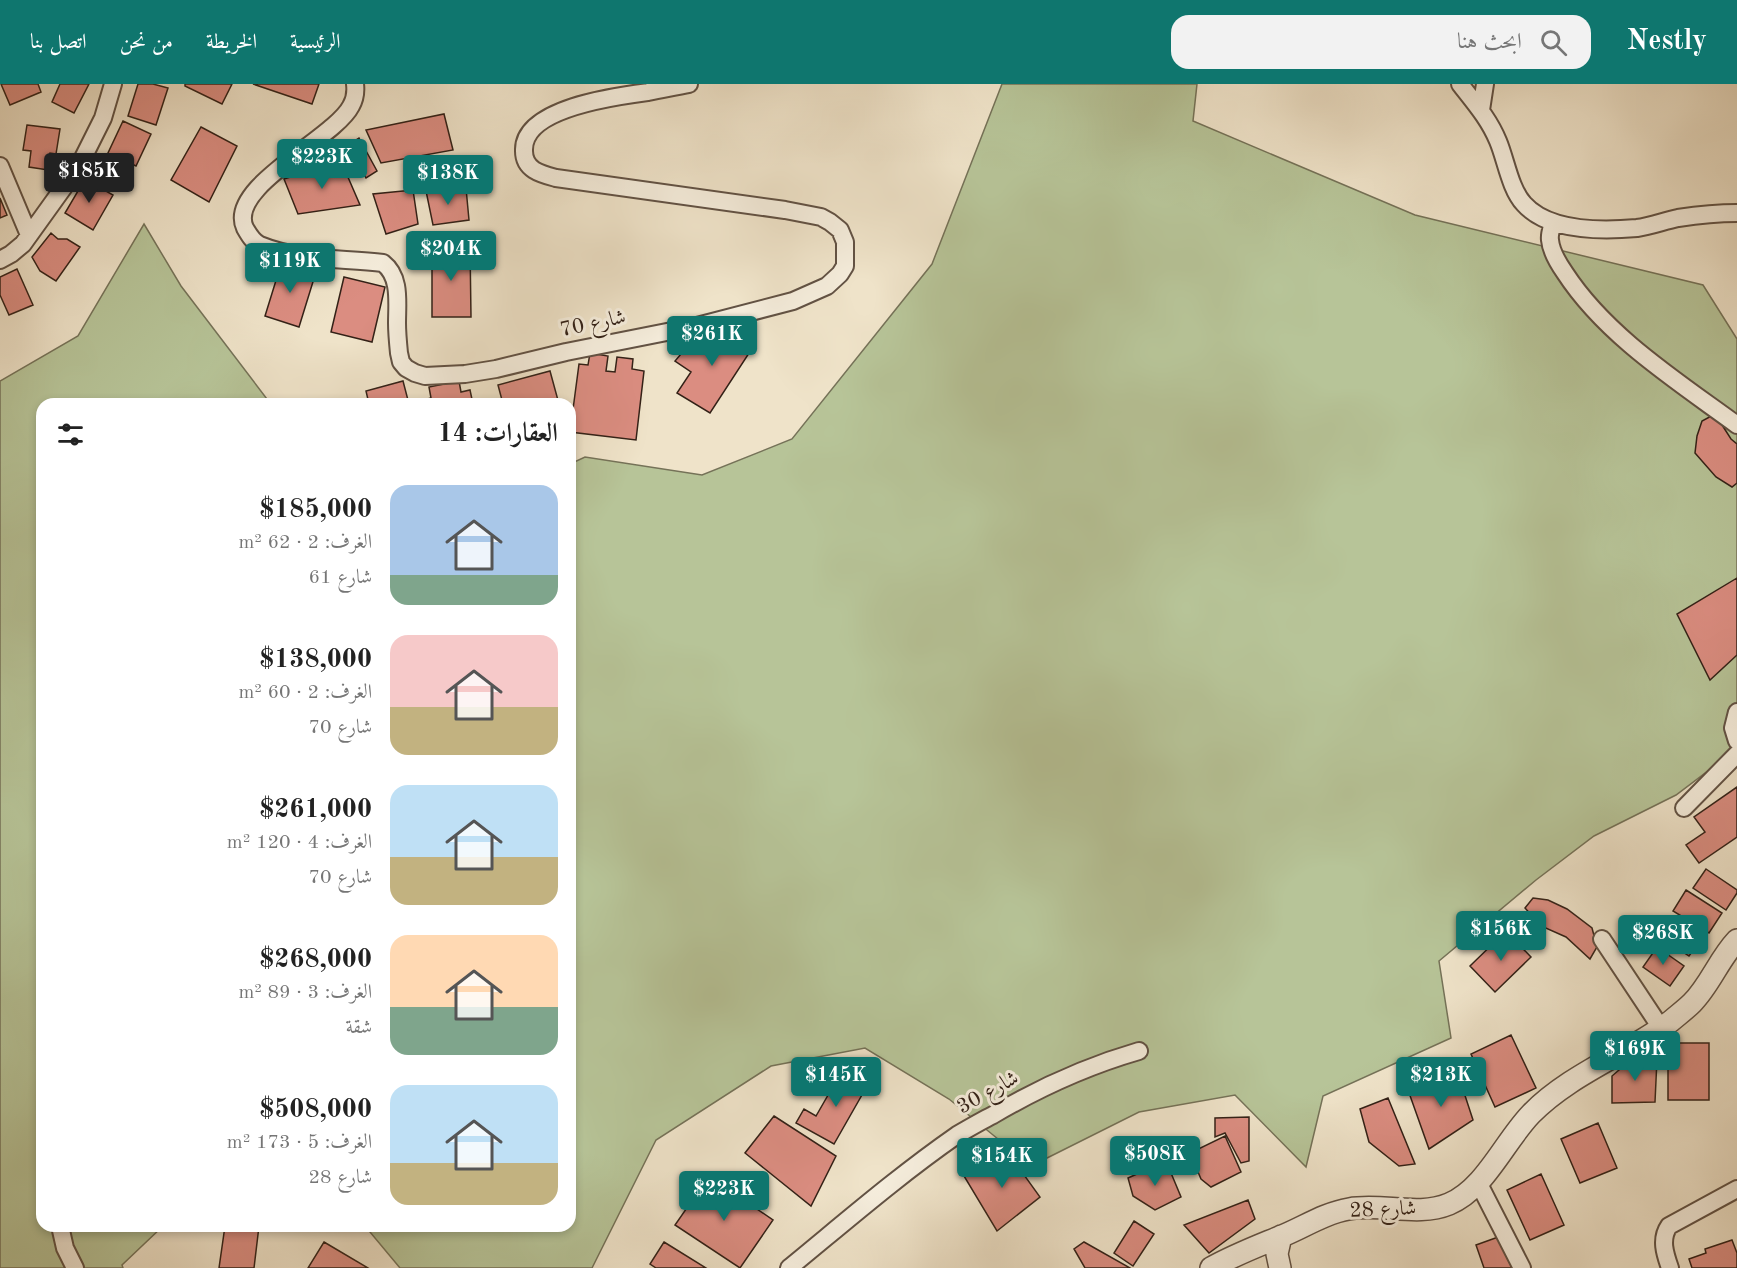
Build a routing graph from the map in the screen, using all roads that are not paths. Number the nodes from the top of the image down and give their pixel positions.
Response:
1 (113, 84) edge
2 (355, 84) edge
3 (689, 84) edge
4 (1460, 84) edge
5 (1485, 84) edge
6 (1481, 110) junction
7 (0, 166) edge
8 (1737, 213) edge
9 (1553, 222) junction
10 (29, 235) junction
11 (0, 260) edge
12 (1737, 425) edge
13 (1737, 712) edge
14 (1737, 741) edge
15 (1737, 754) edge
16 (1684, 808) dead end
17 (1602, 939) dead end
18 (1737, 940) edge
19 (1661, 1028) junction
20 (1139, 1051) dead end
21 (1481, 1178) junction
22 (1737, 1189) edge
23 (61, 1232) edge
24 (1281, 1236) junction
25 (75, 1268) edge
26 (789, 1268) edge
27 (1211, 1268) edge
28 (1280, 1268) edge
29 (1522, 1268) edge
30 (1670, 1268) edge

1 - 10 street
2 - 3 street, شارع 70
4 - 6 street
5 - 6 street
6 - 9 street
7 - 10 street
8 - 9 street
9 - 12 street
10 - 11 street
13 - 14 street
15 - 16 street
17 - 19 street
18 - 19 street, شارع 28
19 - 21 street, شارع 28
20 - 26 street, شارع 30
21 - 24 street, شارع 28
21 - 29 street
22 - 30 street
23 - 25 street
24 - 27 street, شارع 28
24 - 28 street

